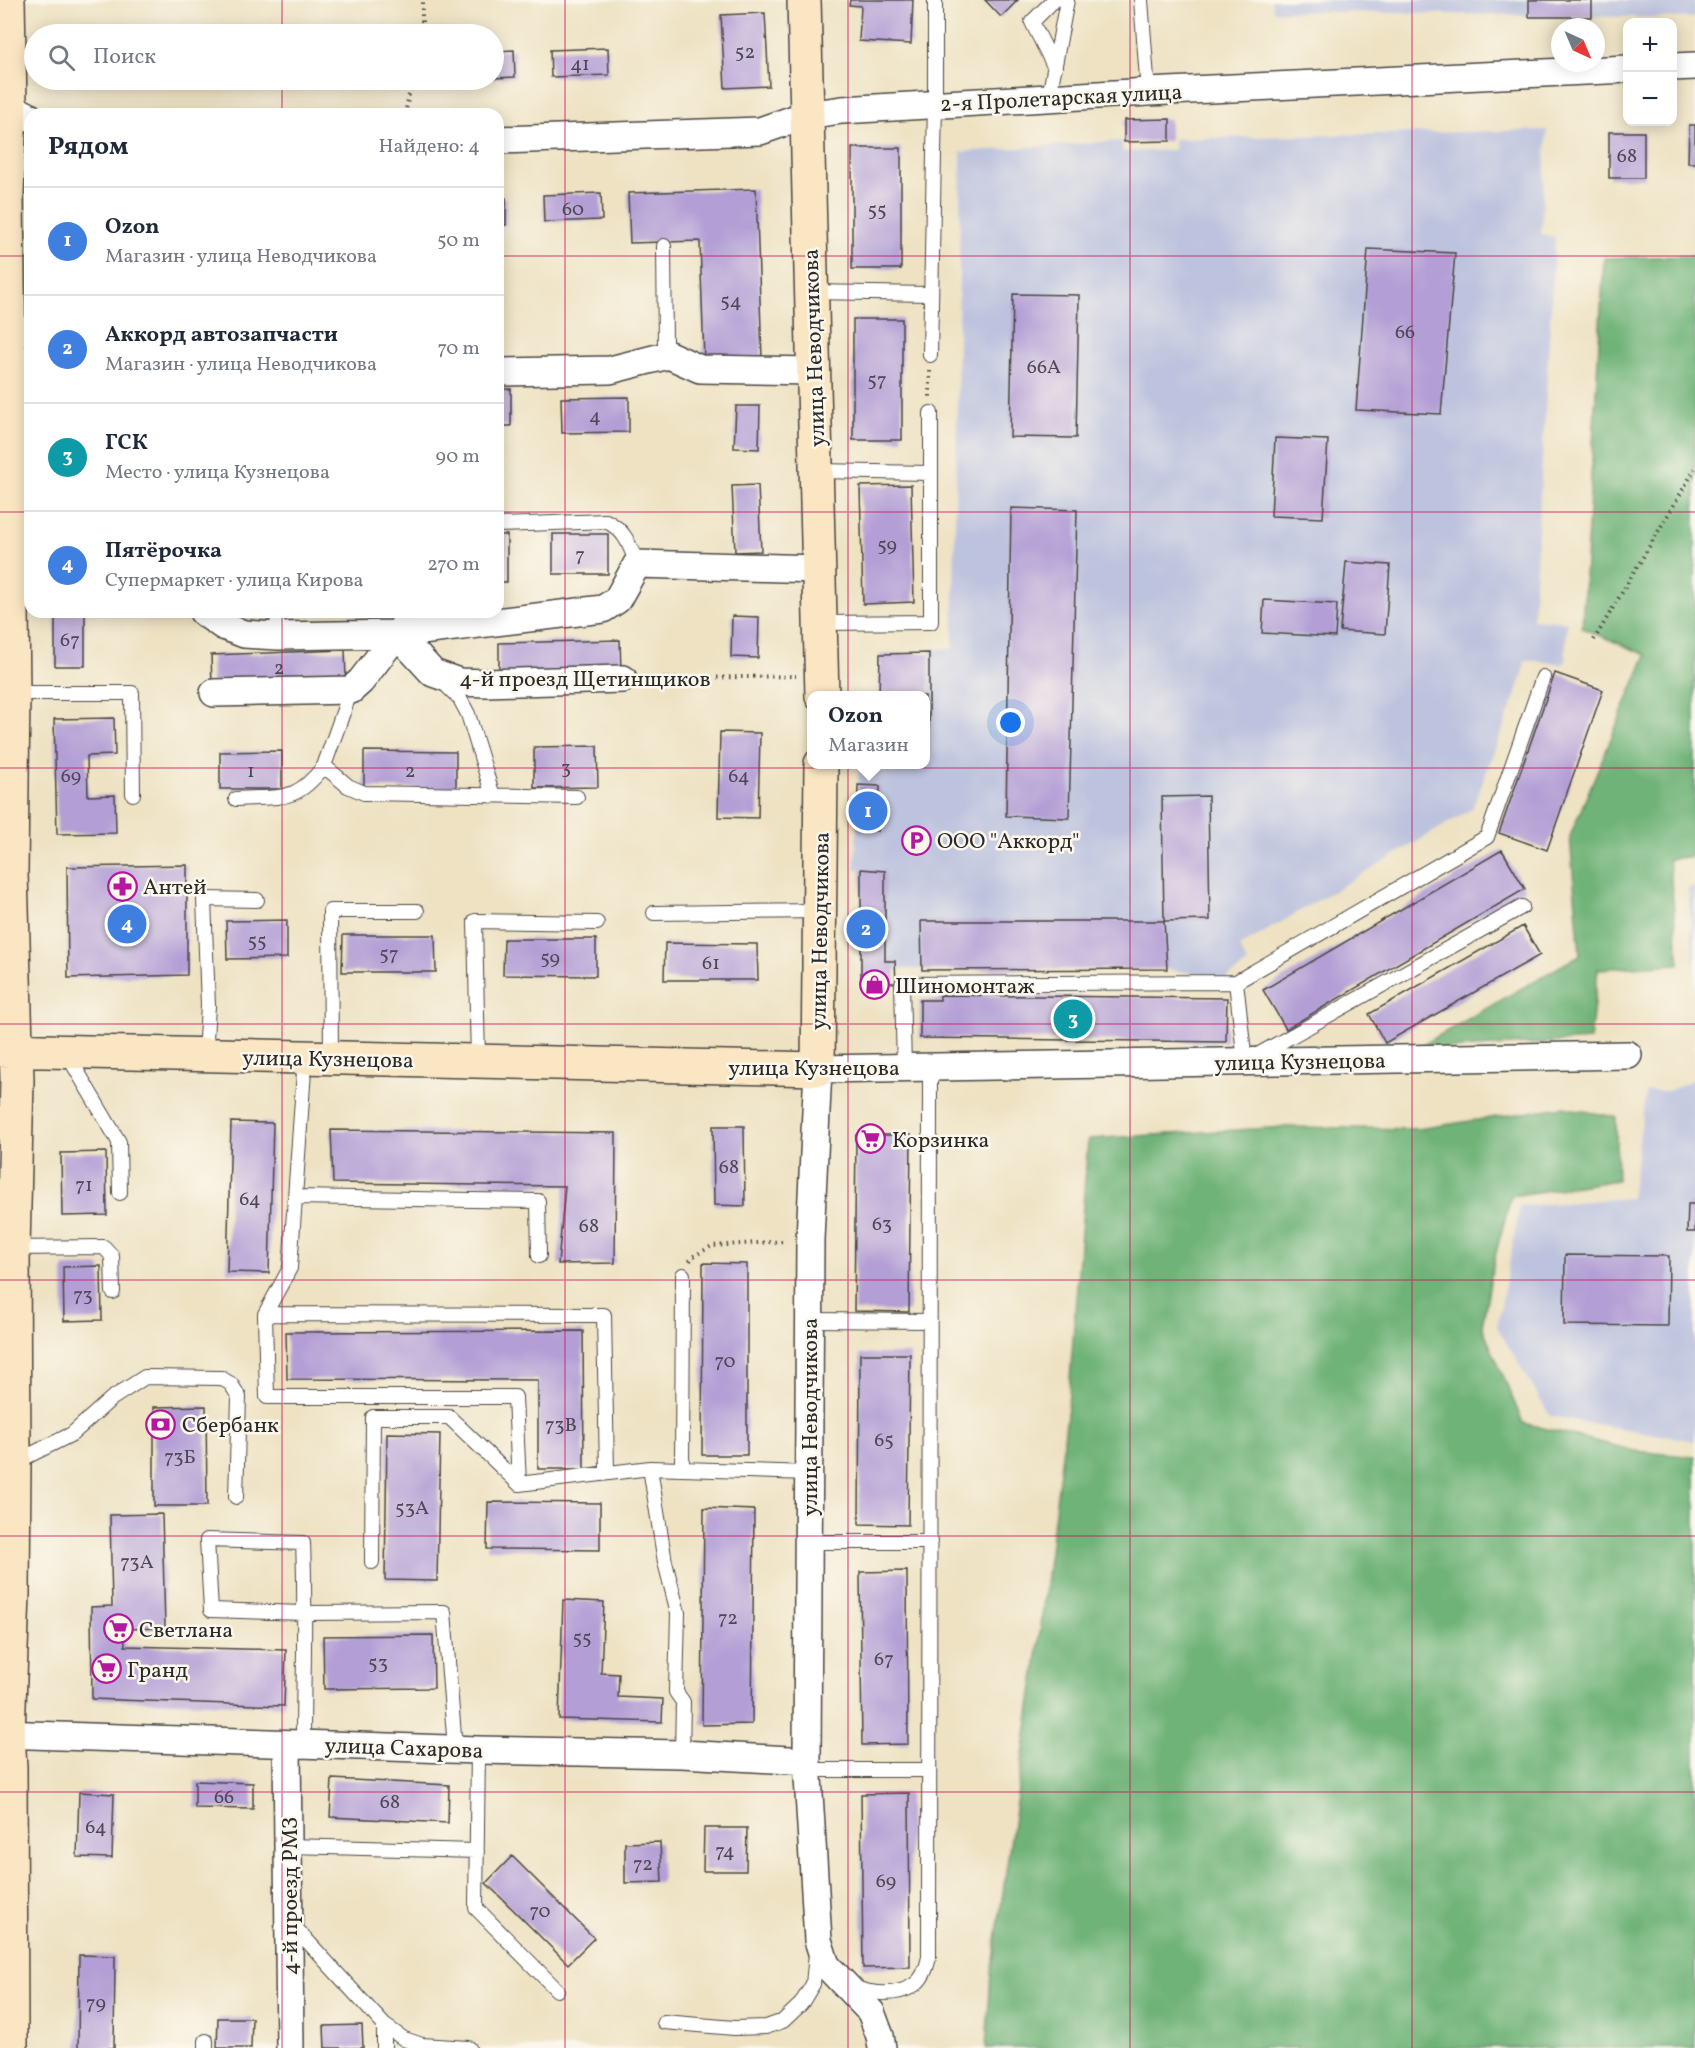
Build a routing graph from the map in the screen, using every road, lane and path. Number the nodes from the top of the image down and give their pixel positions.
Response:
1 (422, 0) edge
2 (804, 0) edge
3 (934, 0) edge
4 (1054, 0) edge
5 (1067, 0) edge
6 (1141, 0) edge
7 (6, 21) edge
8 (422, 24) edge
9 (1695, 66) edge
10 (1677, 67) edge
11 (1055, 68) junction
12 (1623, 69) edge
13 (410, 90) edge
14 (1148, 92) junction
15 (1049, 97) junction
16 (935, 104) junction
17 (13, 108) edge
18 (406, 108) edge
19 (806, 115) junction
20 (504, 140) edge
21 (664, 246) dead end
22 (811, 292) junction
23 (930, 294) junction
24 (12, 344) edge
25 (669, 355) junction
26 (930, 355) joint
27 (814, 370) junction
28 (504, 372) edge
29 (931, 413) joint
30 (1695, 469) edge
31 (817, 471) junction
32 (931, 473) junction
33 (504, 525) edge
34 (21, 562) edge
35 (637, 564) junction
36 (818, 569) junction
37 (504, 616) edge
38 (212, 618) edge
39 (471, 618) edge
40 (398, 623) edge
41 (821, 623) junction
42 (278, 624) edge
43 (6, 635) edge
44 (1594, 640) dead end
45 (433, 673) junction
46 (1543, 678) dead end
47 (623, 679) joint
48 (822, 686) edge
49 (351, 690) junction
50 (13, 693) junction
51 (214, 693) dead end
52 (324, 766) junction
53 (821, 769) edge
54 (133, 794) dead end
55 (493, 796) junction
56 (577, 797) dead end
57 (236, 799) dead end
58 (257, 900) dead end
59 (1521, 907) dead end
60 (417, 911) dead end
61 (820, 911) junction
62 (654, 913) dead end
63 (597, 923) dead end
64 (7, 940) edge
65 (1236, 982) junction
66 (9, 1050) edge
67 (66, 1052) junction
68 (205, 1055) junction
69 (1628, 1055) dead end
70 (318, 1057) junction
71 (478, 1061) junction
72 (1245, 1062) junction
73 (917, 1067) junction
74 (818, 1069) junction
75 (120, 1193) dead end
76 (295, 1197) junction
77 (810, 1239) junction
78 (13, 1248) junction
79 (539, 1256) dead end
80 (683, 1275) joint
81 (113, 1292) dead end
82 (265, 1314) junction
83 (810, 1320) junction
84 (930, 1321) junction
85 (14, 1463) junction
86 (650, 1468) junction
87 (682, 1469) junction
88 (607, 1472) junction
89 (808, 1473) junction
90 (519, 1484) junction
91 (236, 1497) dead end
92 (808, 1542) junction
93 (930, 1542) junction
94 (372, 1562) dead end
95 (304, 1612) junction
96 (4, 1734) edge
97 (295, 1744) junction
98 (466, 1749) junction
99 (682, 1754) junction
100 (807, 1765) junction
101 (929, 1770) junction
102 (289, 1846) junction
103 (477, 1851) junction
104 (288, 1921) junction
105 (818, 1940) junction
106 (841, 1981) junction
107 (557, 1990) dead end
108 (6, 1998) edge
109 (664, 2022) dead end
110 (384, 2025) junction
111 (11, 2048) edge
112 (290, 2048) edge
113 (384, 2048) edge
114 (470, 2048) edge
115 (882, 2048) edge

1 - 8 path
2 - 19 main road, улица Неводчикова
3 - 16 lane
4 - 11 lane
5 - 11 lane
6 - 14 lane
7 - 17 main road
9 - 10 street
11 - 15 lane
12 - 14 street, 2-я Пролетарская улица
13 - 18 path
14 - 15 street, 2-я Пролетарская улица
15 - 16 street, 2-я Пролетарская улица
16 - 19 street, 2-я Пролетарская улица
16 - 23 lane
17 - 24 main road
19 - 20 street, 2-я Пролетарская улица
19 - 22 main road, улица Неводчикова
21 - 25 lane
22 - 23 lane
22 - 27 main road, улица Неводчикова
23 - 26 lane
24 - 34 main road
25 - 27 street
25 - 28 street
26 - 29 path
27 - 31 main road, улица Неводчикова
29 - 32 lane
30 - 44 path
31 - 32 lane
31 - 36 main road, улица Неводчикова
32 - 41 lane
33 - 35 lane
34 - 43 main road
35 - 36 street
35 - 37 street
36 - 41 main road, улица Неводчикова
38 - 42 street
39 - 40 street
40 - 42 street
40 - 45 street, 4-й проезд Щетинщиков
40 - 49 street
41 - 48 main road, улица Неводчикова
43 - 50 main road
45 - 47 street, 4-й проезд Щетинщиков
45 - 55 lane
46 - 65 lane
47 - 48 path, 4-й проезд Щетинщиков
49 - 51 street
49 - 52 lane
50 - 54 lane
50 - 64 main road
52 - 55 lane
52 - 57 lane
53 - 61 main road, улица Неводчикова
55 - 56 lane
58 - 68 lane
59 - 72 lane
60 - 70 lane
61 - 62 lane
61 - 74 main road, улица Неводчикова
63 - 71 lane
64 - 66 main road
65 - 72 lane
65 - 73 lane
66 - 67 main road, улица Кузнецова
66 - 78 main road
67 - 68 main road, улица Кузнецова
67 - 75 lane
68 - 70 main road, улица Кузнецова
69 - 72 street, улица Кузнецова
70 - 71 main road, улица Кузнецова
70 - 76 lane
71 - 74 main road, улица Кузнецова
72 - 73 street, улица Кузнецова
73 - 74 street, улица Кузнецова
73 - 84 lane
74 - 77 street, улица Неводчикова
76 - 79 lane
76 - 82 lane
77 - 80 path
77 - 83 street, улица Неводчикова
78 - 81 lane
78 - 85 main road
80 - 87 lane
82 - 88 lane
82 - 90 lane
83 - 84 lane
83 - 89 street, улица Неводчикова
84 - 93 lane
85 - 91 lane
85 - 96 main road
86 - 87 lane
86 - 88 lane
86 - 99 lane
87 - 89 lane
88 - 90 lane
89 - 92 street, улица Неводчикова
90 - 94 lane
92 - 93 lane
92 - 100 street, улица Неводчикова
93 - 101 lane
95 - 95 lane
95 - 97 lane
95 - 98 lane
96 - 97 street, улица Сахарова
96 - 108 main road
97 - 98 street, улица Сахарова
97 - 102 street, 4-й проезд РМЗ
98 - 99 street, улица Сахарова
98 - 103 lane
99 - 100 street, улица Сахарова
100 - 101 lane
100 - 105 street, улица Неводчикова
101 - 106 lane
102 - 103 lane
102 - 104 street, 4-й проезд РМЗ
103 - 107 lane
104 - 110 lane
104 - 112 street, 4-й проезд РМЗ
105 - 106 street, улица Неводчикова
105 - 109 lane
106 - 115 street, улица Неводчикова
108 - 111 main road
110 - 113 lane
110 - 114 lane

